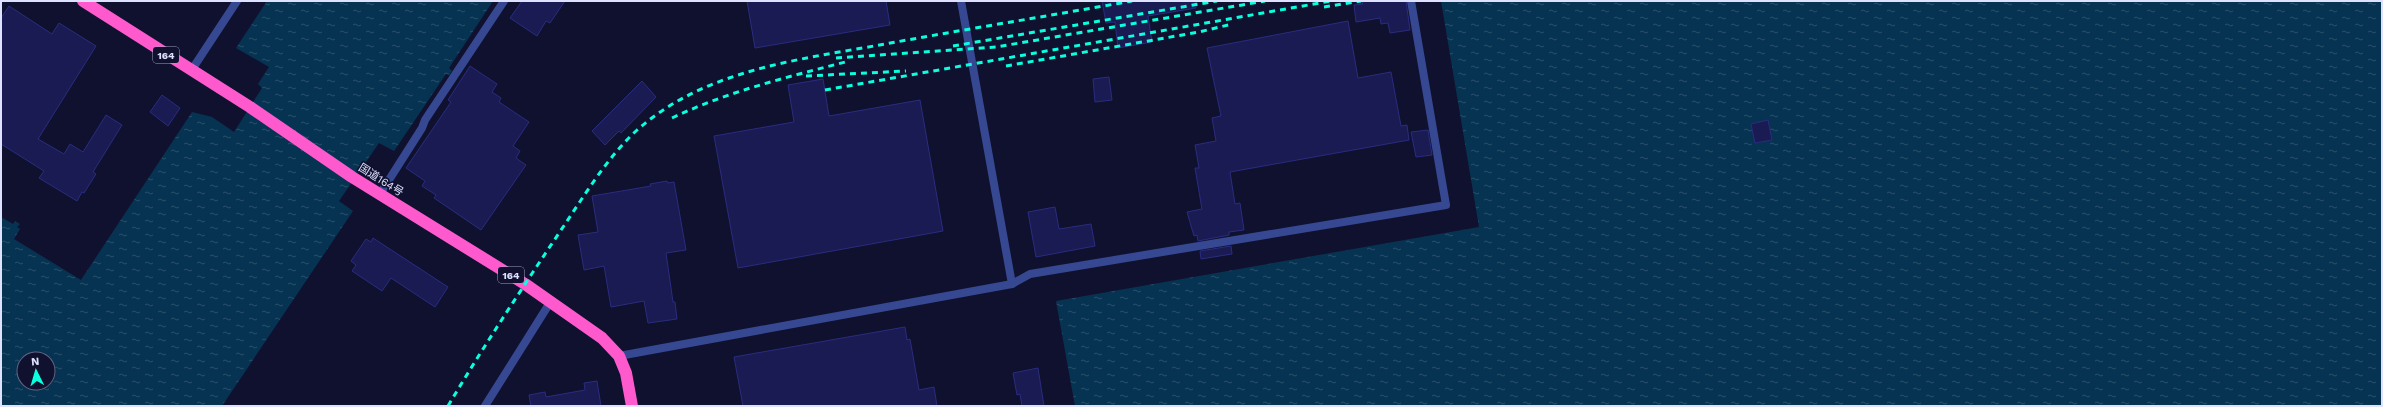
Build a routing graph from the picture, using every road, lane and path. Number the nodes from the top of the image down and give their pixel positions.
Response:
1 (83, 1) edge
2 (237, 1) edge
3 (504, 1) edge
4 (961, 1) edge
5 (1411, 1) edge
6 (190, 71) junction
7 (380, 194) junction
8 (1012, 284) junction
9 (551, 301) junction
10 (619, 356) junction
11 (485, 406) edge
12 (632, 406) edge

1 - 6 highway, 国道164号 / 164
2 - 6 street
3 - 7 street
4 - 8 street
5 - 8 street
6 - 7 highway, 国道164号 / 164
7 - 9 highway, 国道164号 / 164
8 - 10 street
9 - 10 highway, 国道164号 / 164
9 - 11 street
10 - 12 highway, 国道164号 / 164

